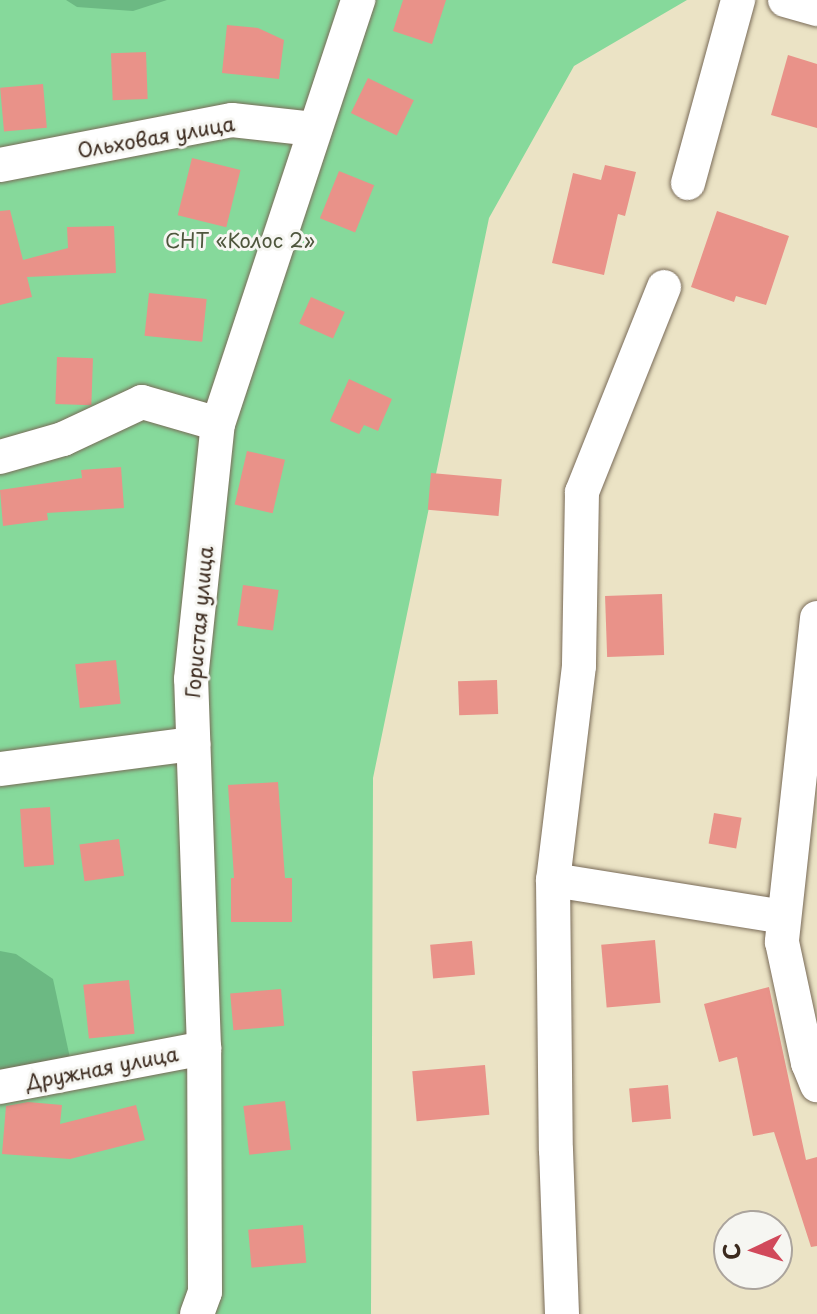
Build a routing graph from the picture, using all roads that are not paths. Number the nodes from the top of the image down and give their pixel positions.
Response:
1 (358, 0) edge
2 (738, 0) edge
3 (785, 0) edge
4 (817, 9) edge
5 (314, 129) junction
6 (0, 165) edge
7 (688, 183) dead end
8 (664, 287) dead end
9 (218, 424) junction
10 (0, 457) edge
11 (817, 618) edge
12 (193, 744) junction
13 (0, 769) edge
14 (553, 880) junction
15 (783, 917) junction
16 (204, 1048) junction
17 (817, 1085) edge
18 (0, 1087) edge
19 (197, 1314) edge
20 (562, 1314) edge

1 - 5 street, Гористая улица
2 - 7 street
3 - 4 street
5 - 6 street, Ольховая улица
5 - 9 street, Гористая улица
8 - 14 street
9 - 10 street
9 - 12 street, Гористая улица
11 - 15 street
12 - 13 street
12 - 16 street, Гористая улица
14 - 15 street
14 - 20 street
15 - 17 street
16 - 18 street, Дружная улица
16 - 19 street, Гористая улица

